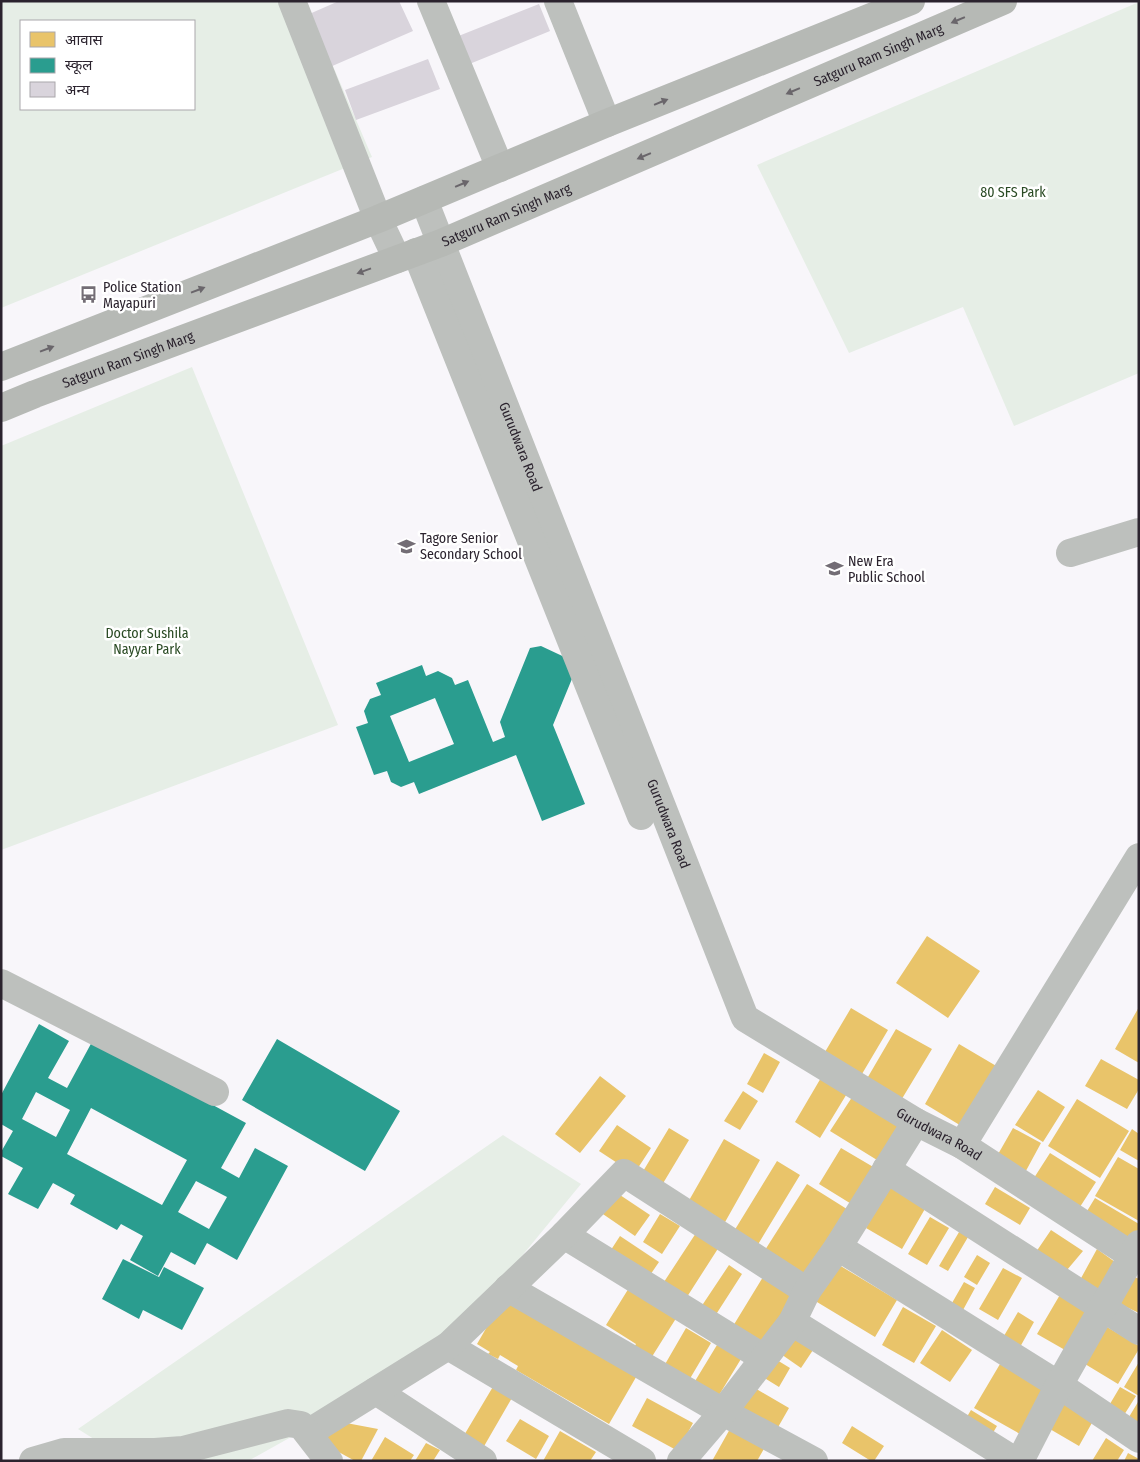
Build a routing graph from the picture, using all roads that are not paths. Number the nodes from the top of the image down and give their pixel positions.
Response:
1 (292, 1) edge
2 (431, 1) edge
3 (558, 1) edge
4 (911, 1) edge
5 (1003, 1) edge
6 (607, 123) junction
7 (500, 168) junction
8 (424, 200) junction
9 (378, 219) junction
10 (418, 251) junction
11 (1, 367) edge
12 (1, 408) edge
13 (1139, 532) edge
14 (1070, 553) dead end
15 (641, 816) dead end
16 (1136, 869) edge
17 (1, 983) edge
18 (216, 1092) dead end
19 (916, 1122) junction
20 (962, 1145) junction
21 (886, 1169) junction
22 (564, 1235) junction
23 (838, 1247) junction
24 (1136, 1253) edge
25 (508, 1288) junction
26 (807, 1291) junction
27 (1102, 1308) junction
28 (792, 1322) junction
29 (1139, 1331) edge
30 (448, 1346) junction
31 (764, 1358) junction
32 (1059, 1385) junction
33 (376, 1391) junction
34 (723, 1412) junction
35 (308, 1433) junction
36 (1139, 1439) edge
37 (119, 1457) edge
38 (160, 1457) edge
39 (33, 1461) edge
40 (329, 1461) edge
41 (483, 1461) edge
42 (642, 1461) edge
43 (681, 1461) edge
44 (814, 1461) edge
45 (1015, 1461) edge
46 (1020, 1461) edge

1 - 9 street
2 - 7 street
3 - 6 street
6 -> 4 main road
5 -> 10 main road, Satguru Ram Singh Marg
6 - 7 main road
8 -> 7 main road
8 - 9 main road
8 - 10 street, Gurudwara Road
9 - 10 street
11 -> 9 main road
10 -> 12 main road, Satguru Ram Singh Marg
10 - 15 street
10 - 19 street, Gurudwara Road
13 - 14 street
16 - 20 street
17 - 18 street
19 - 20 street, Gurudwara Road
19 - 21 street
20 - 24 street, Gurudwara Road
21 - 23 street
21 - 27 street
22 - 25 street
22 - 26 street
22 - 31 street
23 - 26 street
23 - 32 street
24 - 27 street
25 - 30 street
25 - 34 street
26 - 28 street
27 - 29 street
27 - 32 street
28 - 31 street
28 - 45 street
30 - 33 street
30 - 42 street
31 - 34 street
32 - 36 street
32 - 46 street
33 - 35 street
33 - 41 street
34 - 43 street
34 - 44 street
35 - 38 street
35 - 40 street
37 - 38 street
37 - 39 street

